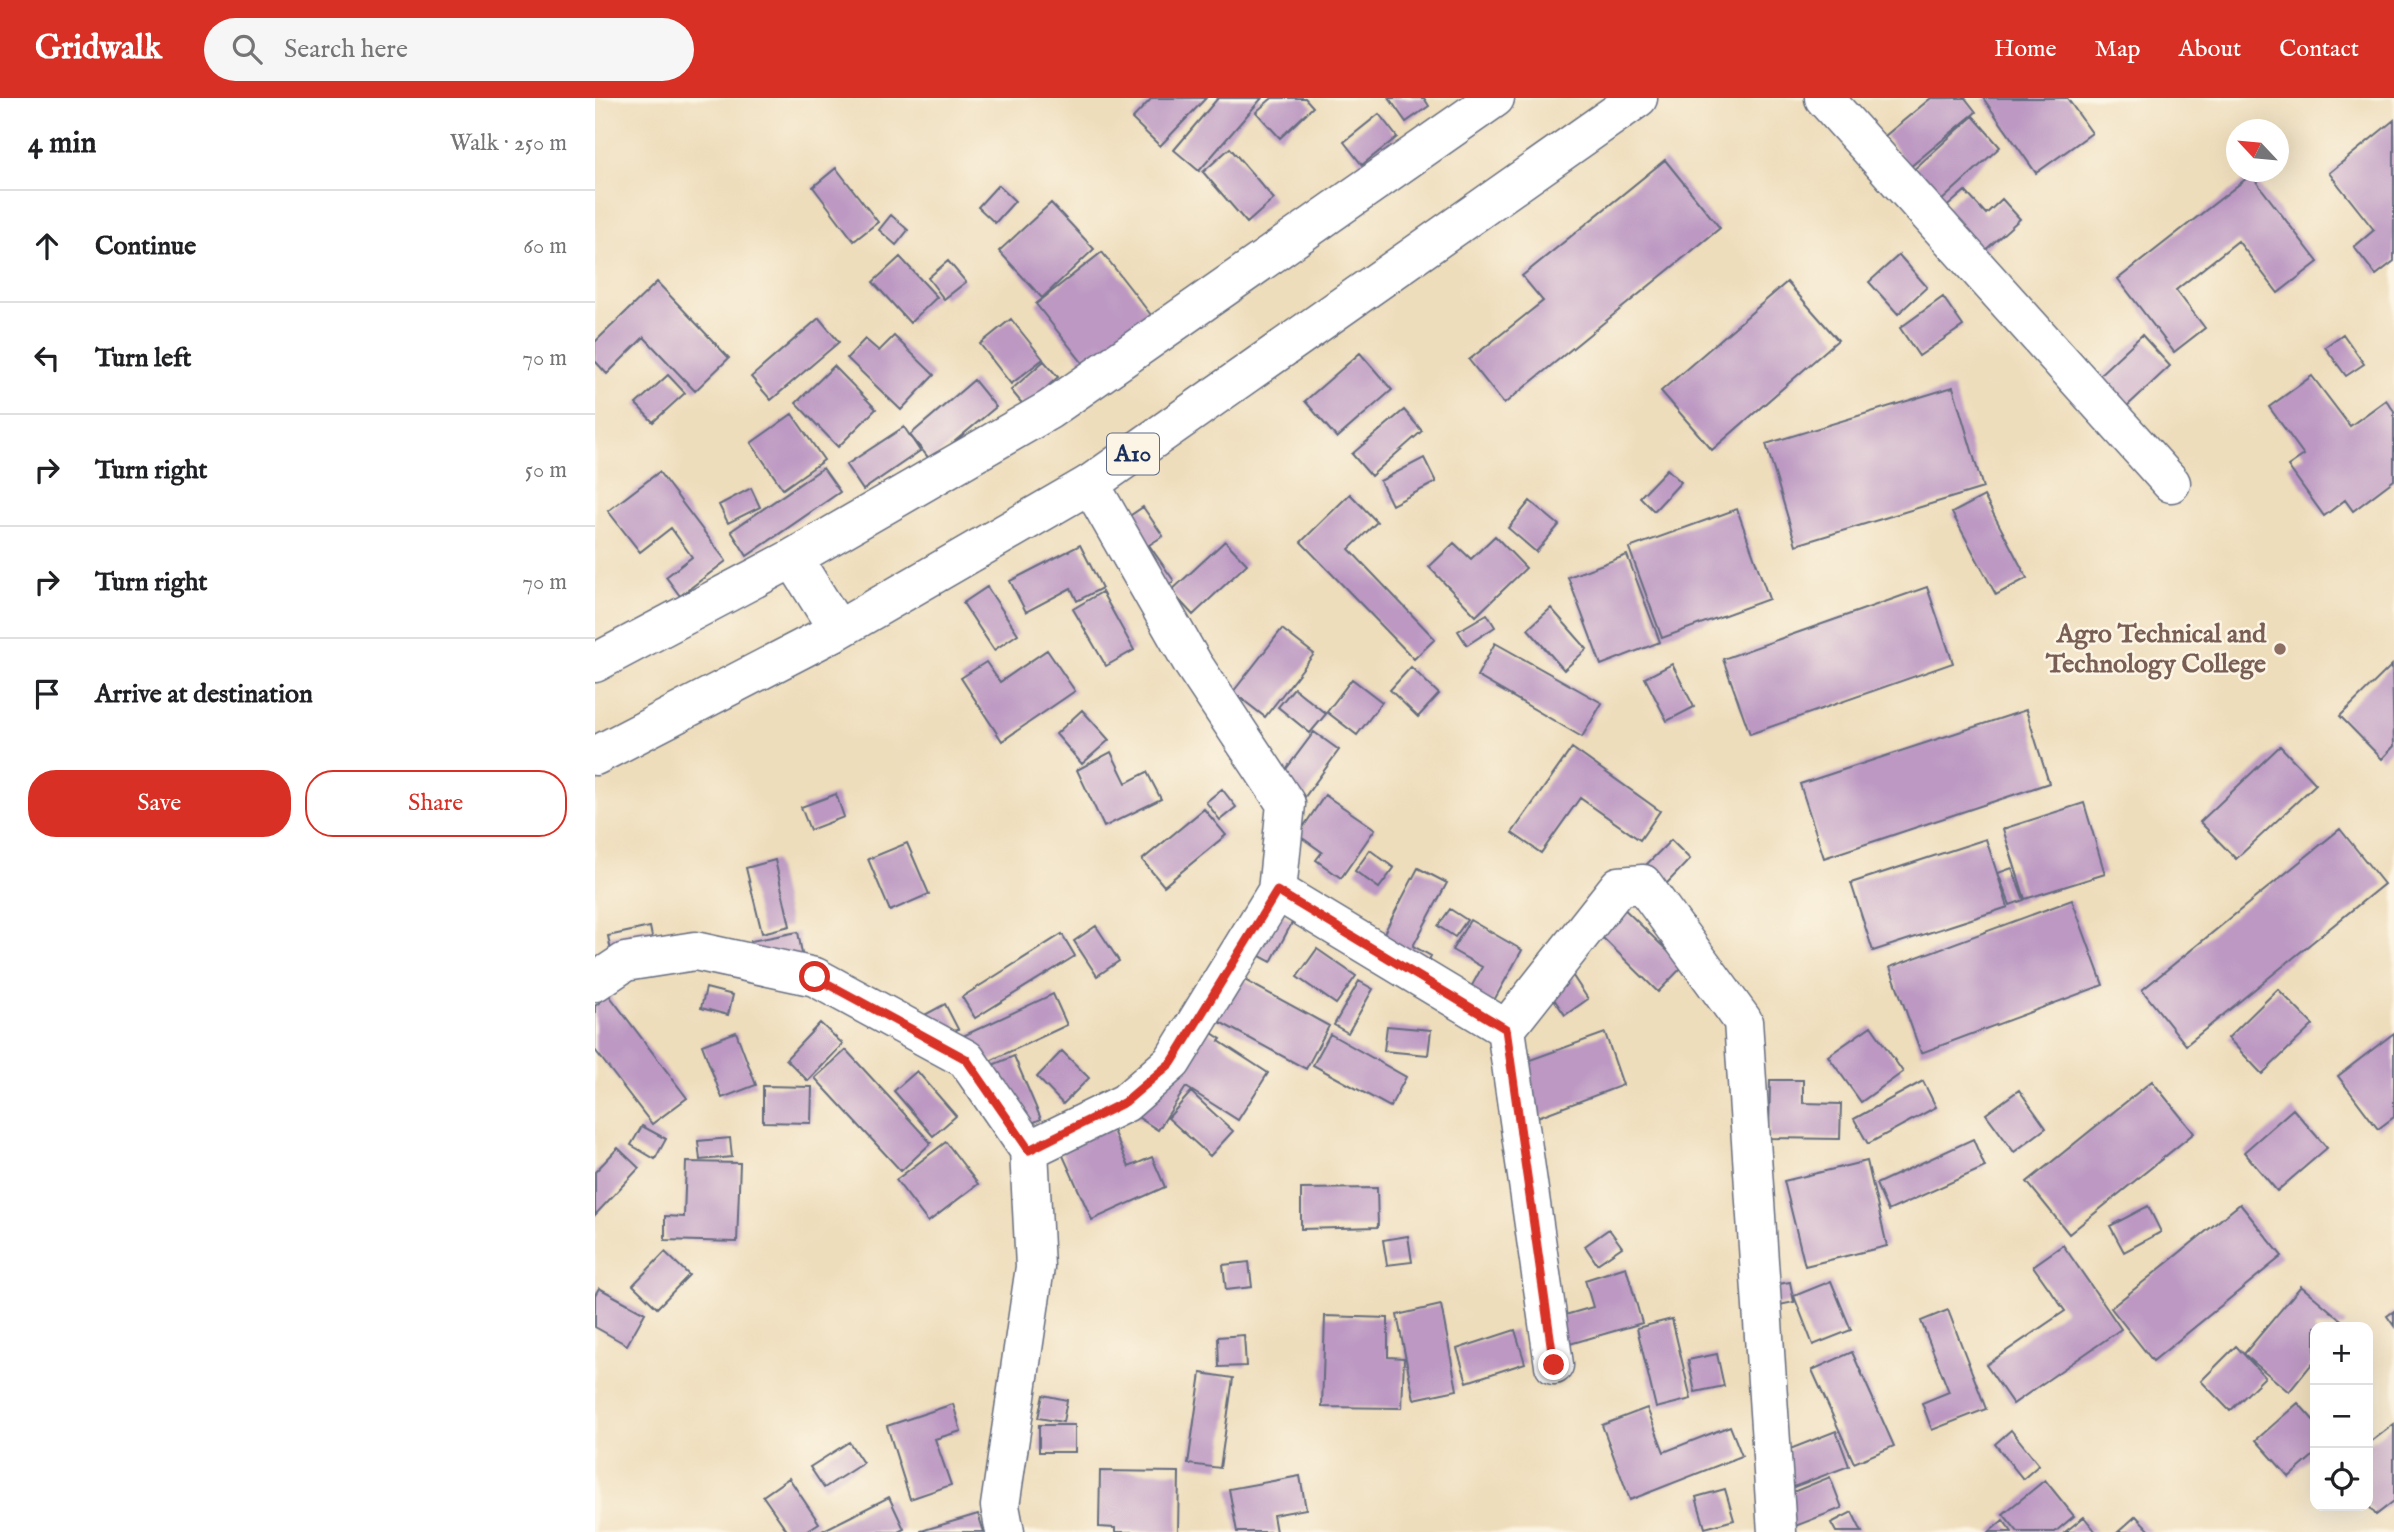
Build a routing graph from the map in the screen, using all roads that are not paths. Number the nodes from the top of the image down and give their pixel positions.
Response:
1 (1495, 98) edge
2 (1638, 98) edge
3 (1824, 98) edge
4 (2171, 483) dead end
5 (1090, 484) junction
6 (793, 558) junction
7 (838, 630) junction
8 (595, 663) edge
9 (595, 756) edge
10 (1277, 891) junction
11 (595, 982) edge
12 (1506, 1029) junction
13 (1029, 1150) junction
14 (1554, 1365) dead end
15 (1005, 1532) edge
16 (1777, 1532) edge

1 - 6 main road
2 - 5 main road, A10
3 - 4 main road
5 - 7 main road, A10
5 - 10 main road
6 - 7 main road
6 - 8 main road
7 - 9 main road, A10
10 - 12 main road
10 - 13 main road
11 - 13 main road
12 - 14 main road
12 - 16 main road
13 - 15 main road

